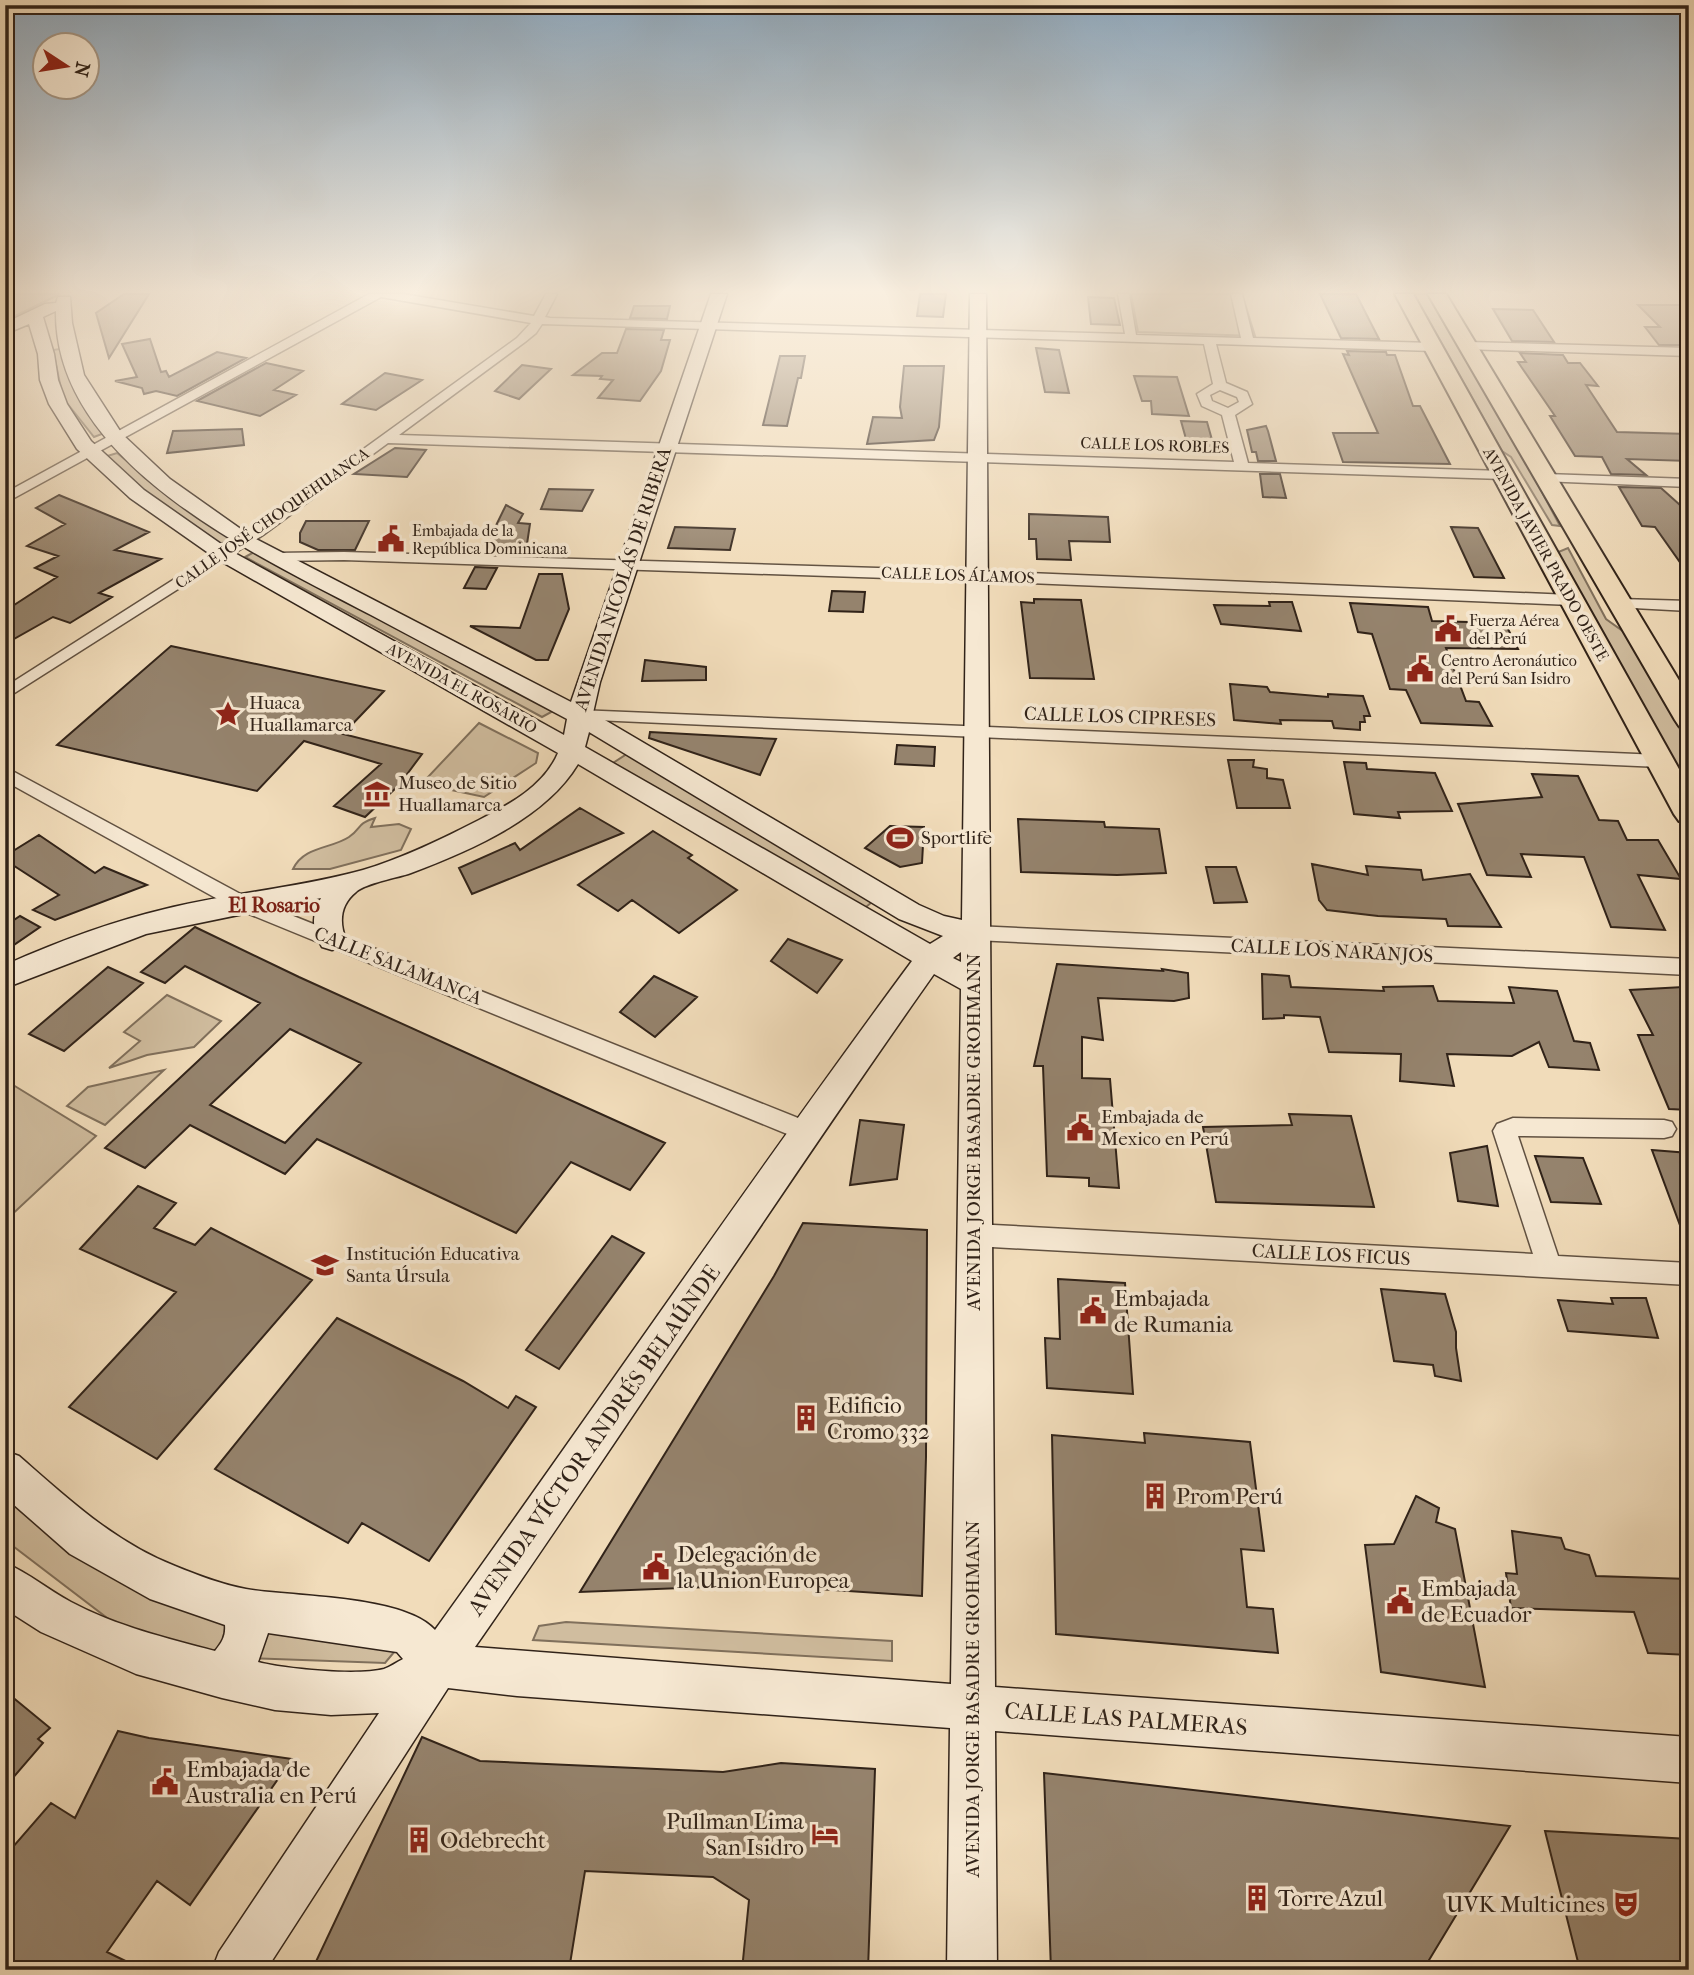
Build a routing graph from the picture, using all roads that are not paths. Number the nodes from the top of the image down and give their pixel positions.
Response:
1 (51, 386) edge
2 (81, 386) edge
3 (211, 386) edge
4 (458, 386) edge
5 (687, 386) edge
6 (978, 386) edge
7 (1216, 386) edge
8 (1224, 386) edge
9 (1454, 386) edge
10 (1492, 386) edge
11 (1228, 413) junction
12 (115, 438) junction
13 (386, 439) junction
14 (665, 448) junction
15 (90, 451) junction
16 (977, 458) junction
17 (1242, 466) junction
18 (1503, 475) junction
19 (1546, 478) junction
20 (1689, 483) edge
21 (5, 499) edge
22 (1535, 535) junction
23 (1580, 536) junction
24 (245, 541) junction
25 (224, 555) junction
26 (344, 556) junction
27 (276, 557) junction
28 (626, 564) junction
29 (305, 573) junction
30 (976, 576) junction
31 (1572, 600) junction
32 (1620, 604) junction
33 (1689, 606) edge
34 (5, 694) edge
35 (578, 715) junction
36 (1689, 720) edge
37 (976, 732) junction
38 (572, 750) junction
39 (1660, 761) junction
40 (5, 773) edge
41 (1689, 814) edge
42 (348, 883) junction
43 (239, 902) junction
44 (975, 933) junction
45 (332, 940) junction
46 (929, 959) junction
47 (1689, 967) edge
48 (5, 977) edge
49 (975, 984) junction
50 (1664, 1129) dead end
51 (805, 1131) junction
52 (974, 1235) junction
53 (1549, 1266) junction
54 (1689, 1274) edge
55 (5, 1470) edge
56 (5, 1584) edge
57 (245, 1610) junction
58 (438, 1665) junction
59 (222, 1676) junction
60 (972, 1707) junction
61 (1689, 1760) edge
62 (237, 1970) edge
63 (972, 1970) edge

1 - 15 street, AVENIDA EL ROSARIO
2 - 12 street, AVENIDA EL ROSARIO
3 - 12 street
4 - 13 street, CALLE JOSÉ CHOQUEHUANCA
5 - 14 street, AVENIDA NICOLÁS DE RIBERA
6 - 16 street, AVENIDA JORGE BASADRE GROHMANN
7 - 11 street
8 - 11 street
9 - 18 main road, AVENIDA JAVIER PRADO OESTE
10 - 19 main road, AVENIDA JAVIER PRADO OESTE
11 - 17 street
12 - 15 street
12 - 24 street, AVENIDA EL ROSARIO
13 - 14 street, CALLE LOS ROBLES
13 - 24 street, CALLE JOSÉ CHOQUEHUANCA
14 - 16 street, CALLE LOS ROBLES
14 - 28 street, AVENIDA NICOLÁS DE RIBERA
15 - 21 street
15 - 25 street, AVENIDA EL ROSARIO
16 - 17 street, CALLE LOS ROBLES
16 - 30 street, AVENIDA JORGE BASADRE GROHMANN
17 - 18 street, CALLE LOS ROBLES
18 - 22 main road, AVENIDA JAVIER PRADO OESTE
19 - 20 street
19 - 23 main road, AVENIDA JAVIER PRADO OESTE
22 - 23 main road
22 - 31 main road, AVENIDA JAVIER PRADO OESTE
23 - 32 main road, AVENIDA JAVIER PRADO OESTE
24 - 25 street, CALLE JOSÉ CHOQUEHUANCA
24 - 27 street, AVENIDA EL ROSARIO
25 - 34 street, CALLE JOSÉ CHOQUEHUANCA
25 - 38 street, AVENIDA EL ROSARIO
26 - 27 street, CALLE LOS ÁLAMOS
26 - 28 street, CALLE LOS ÁLAMOS
26 - 29 street, CALLE LOS ÁLAMOS
27 - 29 street, AVENIDA EL ROSARIO
28 - 30 street, CALLE LOS ÁLAMOS
28 - 35 street, AVENIDA NICOLÁS DE RIBERA
29 - 35 street, AVENIDA EL ROSARIO
30 - 31 street, CALLE LOS ÁLAMOS
30 - 37 street, AVENIDA JORGE BASADRE GROHMANN
31 - 39 main road, AVENIDA JAVIER PRADO OESTE
32 - 33 street
32 - 36 main road, AVENIDA JAVIER PRADO OESTE
35 - 37 street, CALLE LOS CIPRESES
35 - 38 street, AVENIDA NICOLÁS DE RIBERA
35 - 44 street, AVENIDA EL ROSARIO
37 - 39 street, CALLE LOS CIPRESES
37 - 44 street, AVENIDA JORGE BASADRE GROHMANN
38 - 42 street, AVENIDA NICOLÁS DE RIBERA
38 - 46 street, AVENIDA EL ROSARIO
39 - 41 main road, AVENIDA JAVIER PRADO OESTE
40 - 43 street, CALLE SALAMANCA
42 - 43 street, AVENIDA NICOLÁS DE RIBERA
42 - 45 street
43 - 45 street, CALLE SALAMANCA
43 - 48 street, AVENIDA NICOLÁS DE RIBERA
44 - 46 street, AVENIDA VÍCTOR ANDRÉS BELAÚNDE
44 - 47 street, CALLE LOS NARANJOS
44 - 49 street, AVENIDA JORGE BASADRE GROHMANN
45 - 51 street, CALLE SALAMANCA
46 - 49 street, AVENIDA EL ROSARIO
46 - 51 street, AVENIDA VÍCTOR ANDRÉS BELAÚNDE
49 - 52 street, AVENIDA JORGE BASADRE GROHMANN
50 - 53 street
51 - 58 street, AVENIDA VÍCTOR ANDRÉS BELAÚNDE
52 - 53 street, CALLE LOS FICUS
52 - 60 street, AVENIDA JORGE BASADRE GROHMANN
53 - 54 street, CALLE LOS FICUS
55 - 57 street
56 - 59 street
57 - 58 street
57 - 59 street
58 - 59 street
58 - 60 street, CALLE LAS PALMERAS
58 - 62 street, AVENIDA VÍCTOR ANDRÉS BELAÚNDE
60 - 61 street, CALLE LAS PALMERAS
60 - 63 street, AVENIDA JORGE BASADRE GROHMANN

